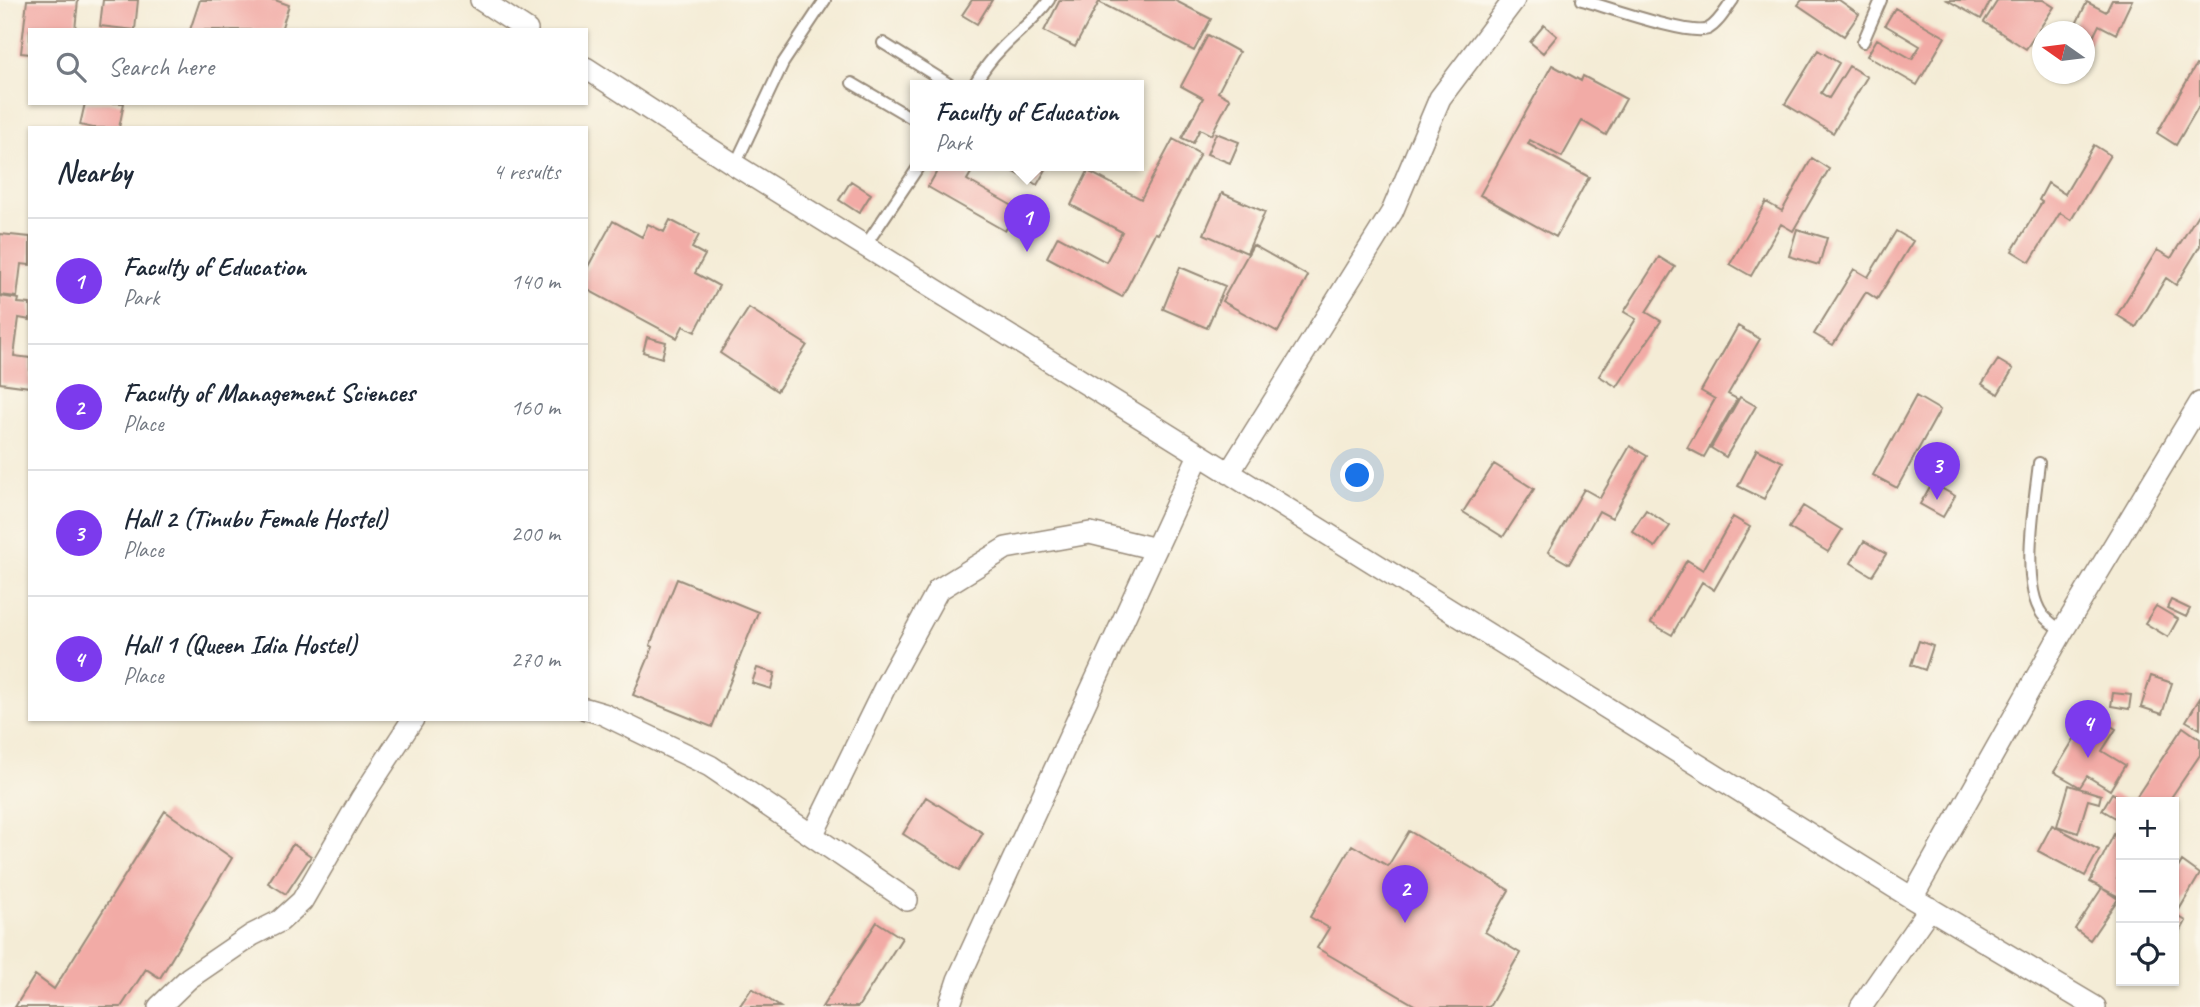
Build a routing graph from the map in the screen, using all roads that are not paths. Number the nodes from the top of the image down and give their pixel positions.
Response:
1 (481, 0) edge
2 (825, 0) edge
3 (1049, 0) edge
4 (1514, 0) edge
5 (1582, 0) edge
6 (1733, 0) edge
7 (1881, 0) edge
8 (524, 28) edge
9 (1863, 42) dead end
10 (883, 43) dead end
11 (588, 69) edge
12 (942, 80) edge
13 (977, 80) edge
14 (852, 83) dead end
15 (910, 117) edge
16 (735, 165) junction
17 (916, 171) edge
18 (865, 246) junction
19 (2200, 403) edge
20 (1199, 454) junction
21 (2039, 463) dead end
22 (1229, 473) junction
23 (1156, 549) junction
24 (2062, 632) junction
25 (588, 710) edge
26 (412, 721) edge
27 (813, 834) junction
28 (907, 900) dead end
29 (1921, 903) junction
30 (159, 1007) edge
31 (949, 1007) edge
32 (1861, 1007) edge
33 (2095, 1007) edge

1 - 8 street
2 - 16 lane
3 - 13 lane
4 - 22 street
5 - 6 lane
7 - 9 lane
10 - 12 lane
11 - 16 street
14 - 15 lane
16 - 18 street
17 - 18 lane
18 - 20 street
19 - 24 street
20 - 22 street
20 - 23 street
21 - 24 lane
22 - 29 street
23 - 27 street
23 - 31 street
24 - 29 street
25 - 27 street
26 - 30 street
27 - 28 street
29 - 32 street
29 - 33 street

